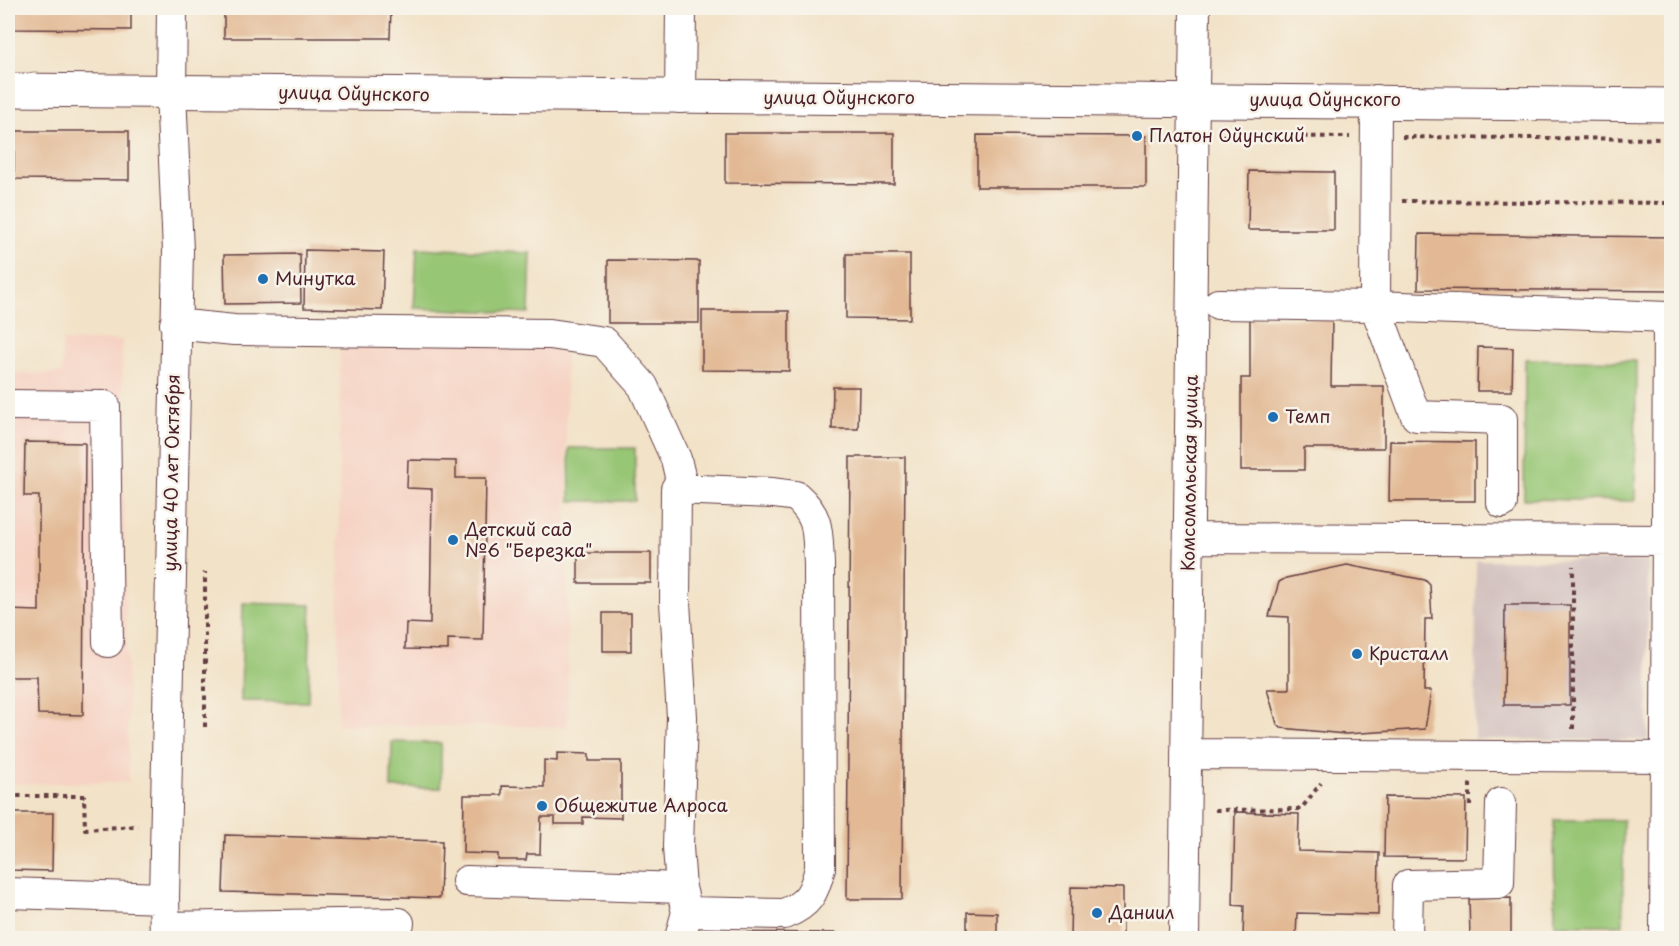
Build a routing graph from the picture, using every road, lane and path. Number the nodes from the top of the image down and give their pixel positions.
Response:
1 (172, 8) edge
2 (681, 8) edge
3 (1195, 8) edge
4 (8, 90) edge
5 (171, 92) junction
6 (681, 98) junction
7 (1194, 99) junction
8 (1376, 100) junction
9 (1671, 105) edge
10 (1219, 136) dead end
11 (1376, 137) junction
12 (1671, 139) edge
13 (1393, 201) dead end
14 (1671, 203) edge
15 (1218, 304) dead end
16 (1375, 306) junction
17 (1670, 317) edge
18 (175, 324) junction
19 (8, 405) edge
20 (676, 489) junction
21 (1502, 503) dead end
22 (1189, 538) junction
23 (1573, 539) junction
24 (1667, 540) junction
25 (205, 572) dead end
26 (108, 642) dead end
27 (205, 727) dead end
28 (1201, 754) junction
29 (1573, 757) junction
30 (1666, 757) junction
31 (1470, 777) dead end
32 (1322, 782) dead end
33 (8, 796) edge
34 (1501, 803) dead end
35 (1215, 810) junction
36 (1470, 810) dead end
37 (1215, 821) dead end
38 (165, 824) junction
39 (467, 882) dead end
40 (8, 893) edge
41 (164, 898) junction
42 (683, 913) edge
43 (399, 923) dead end
44 (165, 933) edge
45 (1184, 939) edge
46 (1407, 939) edge
47 (1665, 939) edge

1 - 5 street, улица 40 лет Октября
2 - 6 street
3 - 7 street, Комсомольская улица
4 - 5 main road, улица Ойунского
5 - 6 main road, улица Ойунского
5 - 18 street, улица 40 лет Октября
6 - 7 main road, улица Ойунского
7 - 8 main road, улица Ойунского
7 - 22 street, Комсомольская улица
8 - 9 main road, улица Ойунского
8 - 11 street
10 - 11 path
11 - 12 path
11 - 16 street
13 - 14 path
15 - 16 street
16 - 17 street
16 - 21 street
17 - 24 street
18 - 20 street
18 - 38 street, улица 40 лет Октября
19 - 26 street
20 - 42 street
20 - 42 street
22 - 23 street
22 - 28 street, Комсомольская улица
23 - 24 street
23 - 29 path
24 - 30 street
25 - 27 path
28 - 29 street
28 - 35 path
28 - 45 street, Комсомольская улица
29 - 30 street
30 - 47 street
31 - 36 path
32 - 35 path
33 - 38 path
34 - 46 street
35 - 37 path
38 - 41 street, улица 40 лет Октября
39 - 42 street
40 - 41 street
41 - 44 street, улица 40 лет Октября
43 - 44 street

